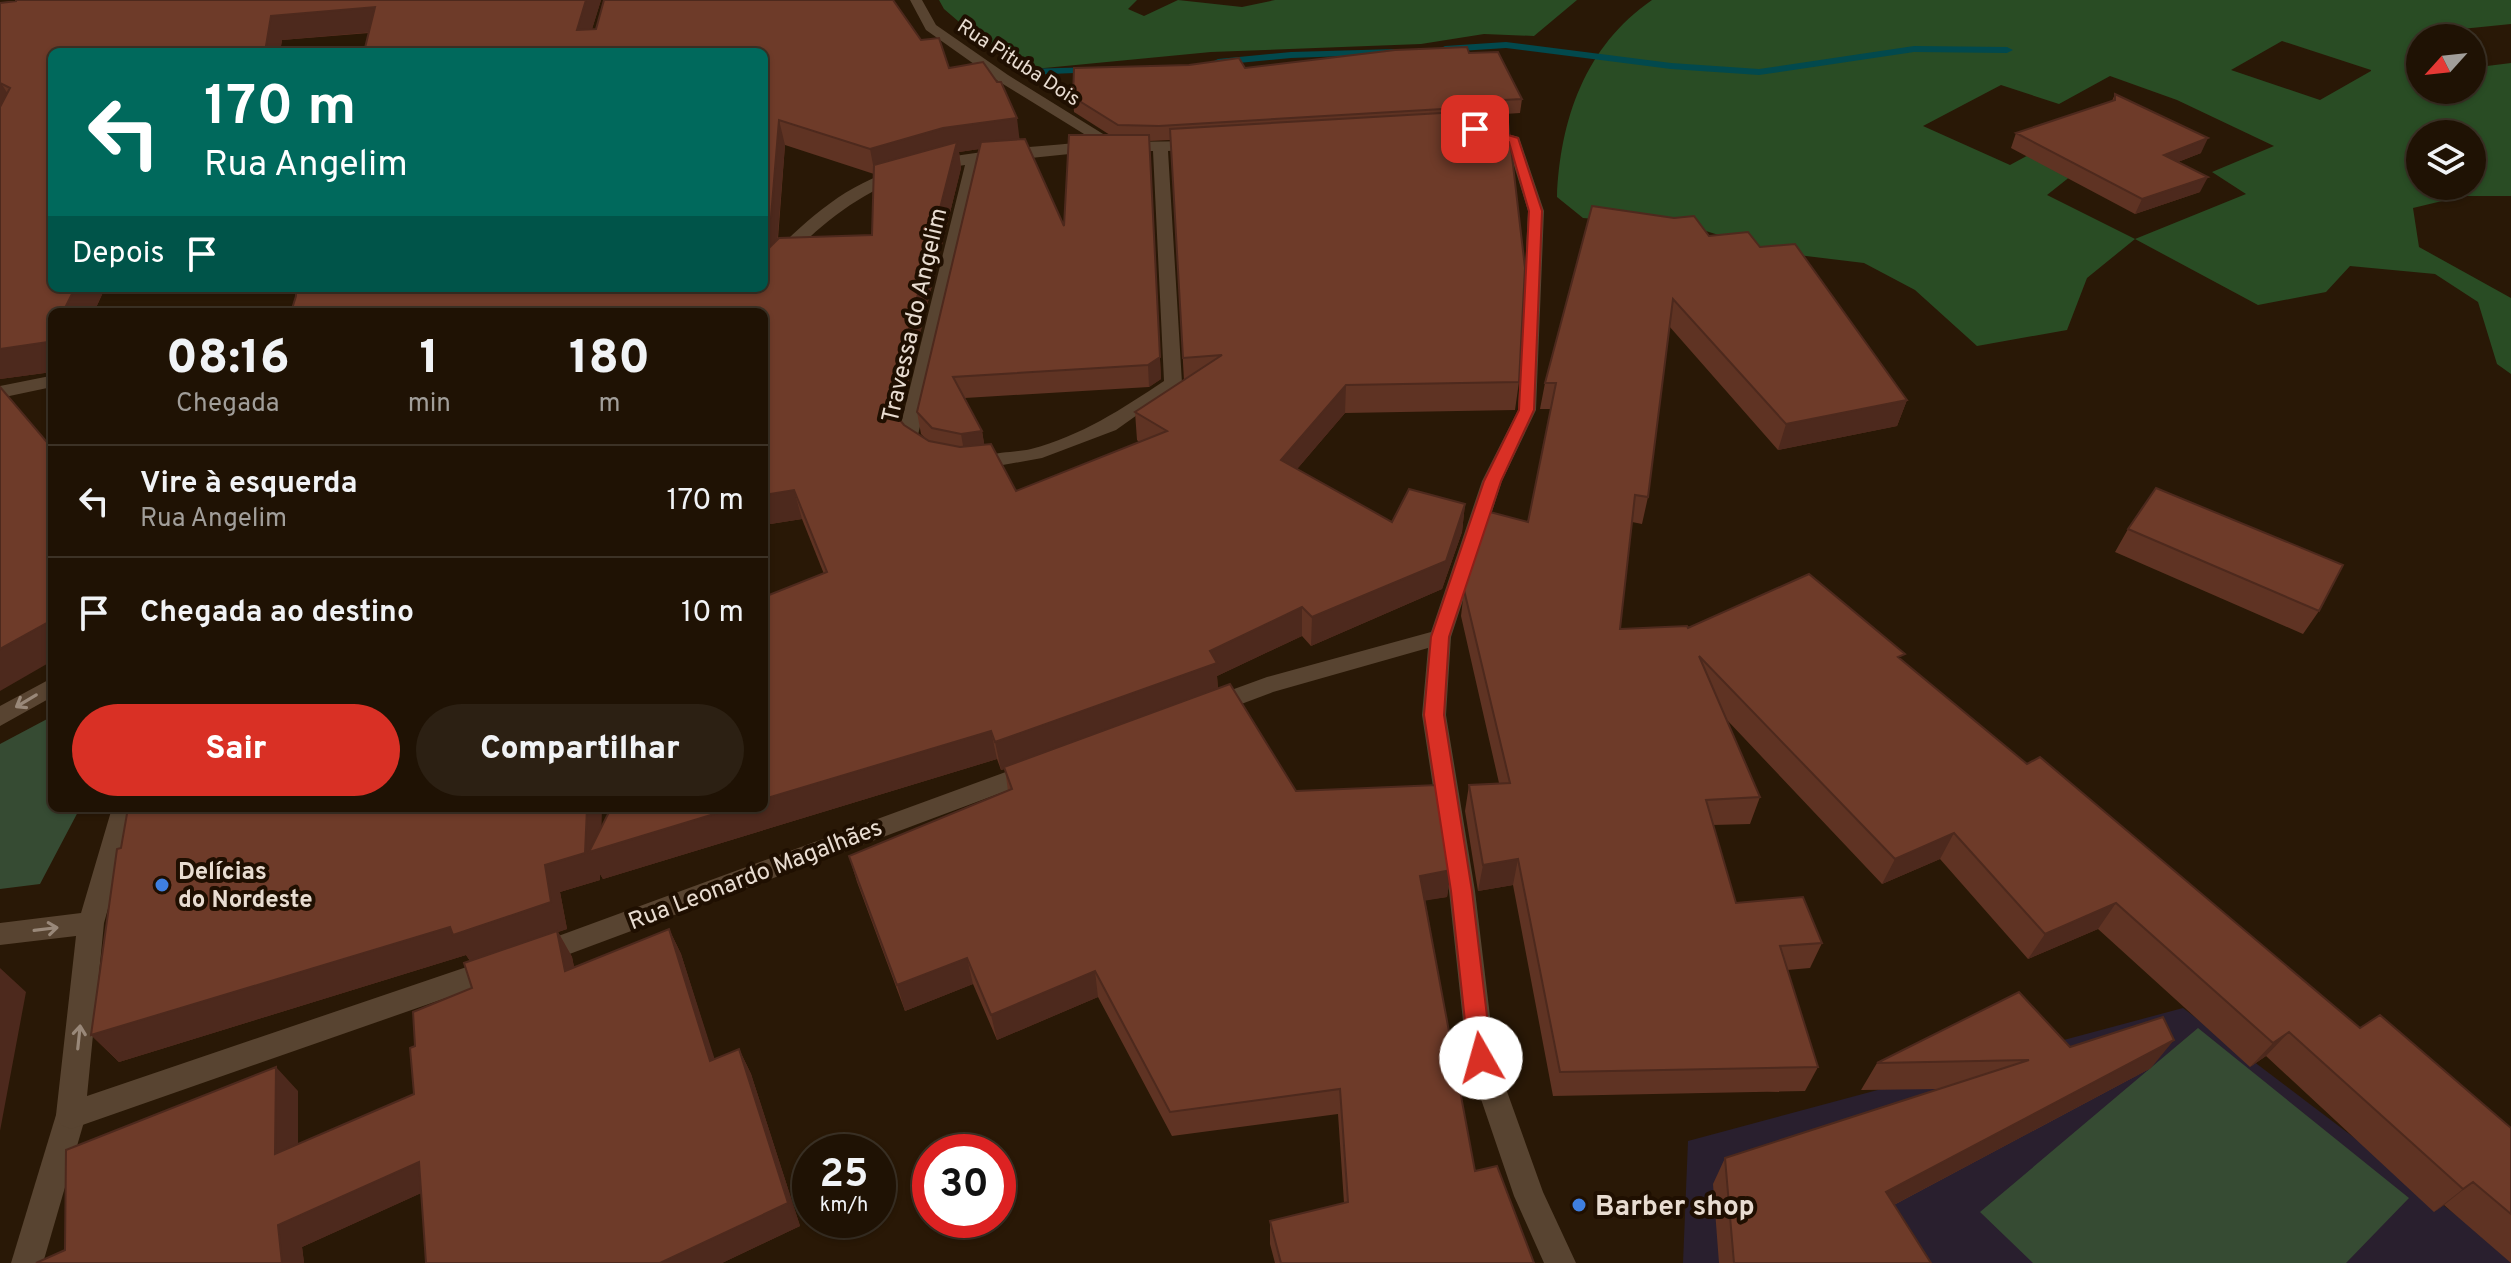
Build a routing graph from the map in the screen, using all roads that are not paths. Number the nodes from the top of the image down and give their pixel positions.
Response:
1 (916, 0) edge
2 (1460, 130) edge
3 (1215, 144) edge
4 (1113, 146) junction
5 (1160, 148) junction
6 (974, 158) junction
7 (768, 270) edge
8 (48, 382) edge
9 (0, 392) edge
10 (1440, 637) junction
11 (48, 688) edge
12 (1193, 712) edge
13 (0, 717) edge
14 (1060, 761) edge
15 (123, 812) edge
16 (91, 923) junction
17 (0, 934) edge
18 (71, 1115) junction
19 (27, 1263) edge
20 (1560, 1263) edge

1 - 4 street, Rua Pituba Dois
2 - 10 street
3 - 5 street
4 - 5 street
4 - 6 street
5 - 6 street, Travessa do Angelim
6 - 7 street
8 - 9 street
10 - 12 street
10 - 20 street
11 -> 13 street
14 - 18 street, Rua Leonardo Magalhães
15 - 16 street
17 -> 16 street
18 -> 16 street
18 - 19 street

